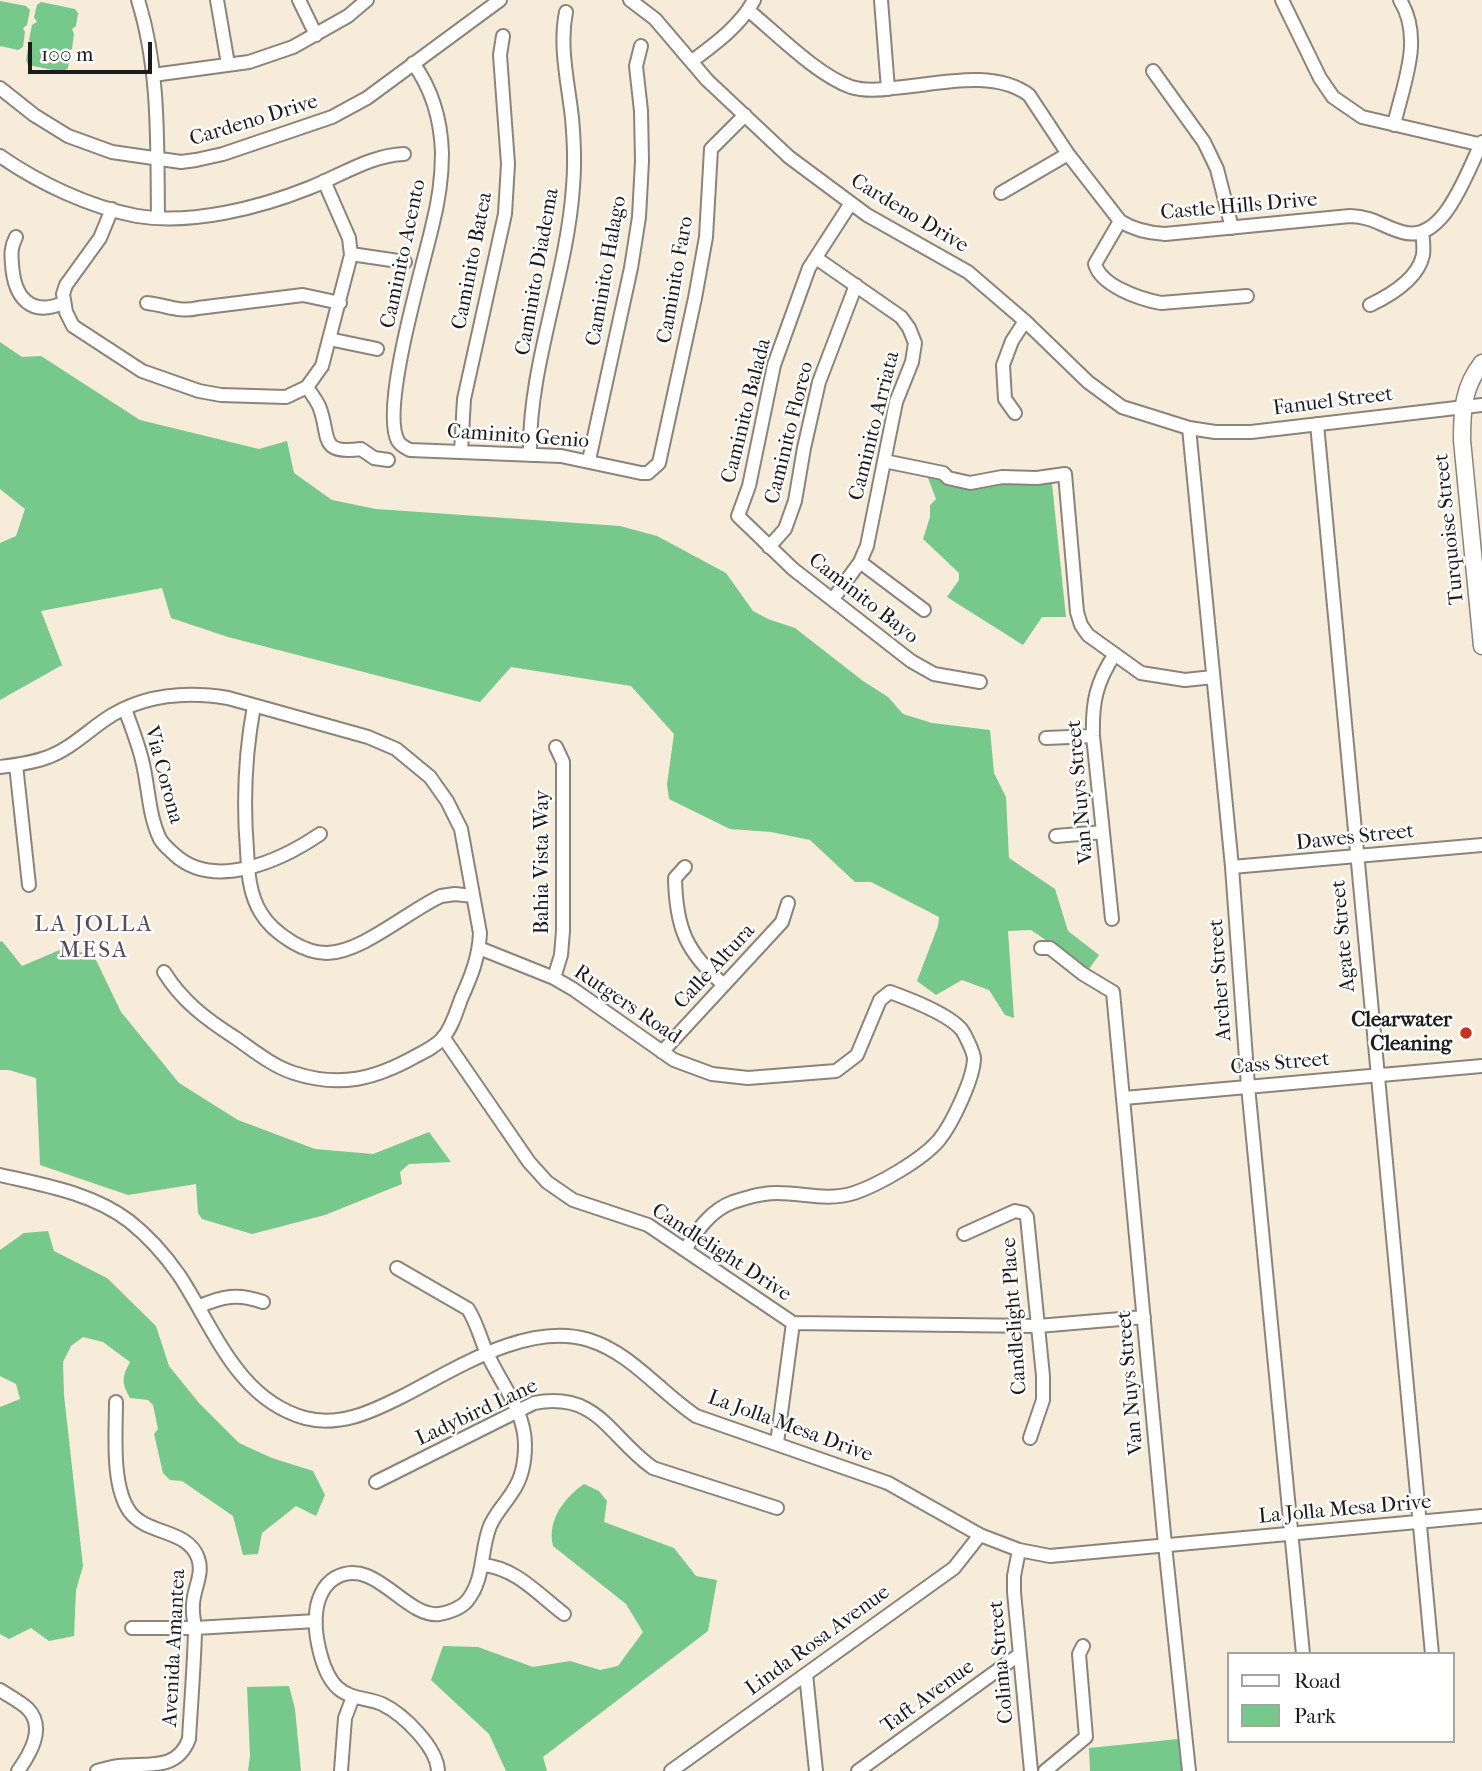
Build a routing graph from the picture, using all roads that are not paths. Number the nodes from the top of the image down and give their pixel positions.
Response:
1 (138, 0) edge
2 (217, 0) edge
3 (299, 0) edge
4 (367, 0) edge
5 (500, 0) edge
6 (630, 0) edge
7 (881, 0) edge
8 (1282, 0) edge
9 (1400, 0) edge
10 (751, 5) edge
11 (566, 12) dead end
12 (316, 35) junction
13 (503, 36) dead end
14 (641, 46) dead end
15 (692, 61) junction
16 (413, 63) junction
17 (228, 64) junction
18 (1153, 71) dead end
19 (153, 75) junction
20 (0, 88) edge
21 (888, 89) junction
22 (745, 115) junction
23 (1394, 125) junction
24 (1482, 144) edge
25 (1068, 154) junction
26 (404, 155) dead end
27 (0, 156) edge
28 (157, 159) junction
29 (324, 181) junction
30 (1001, 193) dead end
31 (851, 203) junction
32 (112, 209) junction
33 (158, 217) junction
34 (1120, 221) junction
35 (1232, 228) junction
36 (1422, 232) junction
37 (16, 237) dead end
38 (351, 254) junction
39 (816, 258) junction
40 (405, 262) dead end
41 (856, 285) junction
42 (1247, 296) dead end
43 (63, 303) junction
44 (147, 303) dead end
45 (340, 303) junction
46 (1370, 305) dead end
47 (1025, 321) junction
48 (329, 339) junction
49 (377, 349) dead end
50 (1482, 363) edge
51 (307, 387) junction
52 (1482, 405) edge
53 (1462, 407) junction
54 (1015, 413) dead end
55 (1317, 424) junction
56 (1189, 428) junction
57 (411, 450) joint
58 (461, 452) junction
59 (530, 455) junction
60 (388, 460) dead end
61 (589, 460) junction
62 (884, 461) junction
63 (659, 463) joint
64 (738, 516) joint
65 (769, 547) junction
66 (860, 562) junction
67 (833, 599) junction
68 (924, 610) dead end
69 (1482, 646) edge
70 (1115, 654) junction
71 (1213, 677) junction
72 (980, 682) dead end
73 (254, 706) junction
74 (125, 709) junction
75 (1093, 736) junction
76 (1046, 738) dead end
77 (555, 747) dead end
78 (16, 765) junction
79 (0, 767) edge
80 (1103, 831) junction
81 (320, 834) dead end
82 (1056, 836) dead end
83 (1482, 845) edge
84 (1356, 858) junction
85 (248, 866) junction
86 (685, 867) dead end
87 (1232, 867) junction
88 (29, 885) dead end
89 (473, 896) junction
90 (788, 903) dead end
91 (1112, 919) dead end
92 (479, 948) junction
93 (1041, 948) dead end
94 (164, 972) dead end
95 (554, 978) junction
96 (724, 985) junction
97 (443, 1037) junction
98 (662, 1052) junction
99 (1482, 1066) edge
100 (1376, 1074) junction
101 (1248, 1086) junction
102 (1124, 1098) junction
103 (0, 1175) edge
104 (964, 1234) dead end
105 (685, 1250) junction
106 (397, 1268) dead end
107 (263, 1302) dead end
108 (198, 1307) junction
109 (1144, 1317) junction
110 (793, 1323) junction
111 (1038, 1326) junction
112 (487, 1354) junction
113 (116, 1402) dead end
114 (518, 1412) junction
115 (1030, 1438) dead end
116 (777, 1443) junction
117 (376, 1482) dead end
118 (777, 1508) dead end
119 (1482, 1516) edge
120 (1419, 1522) junction
121 (1291, 1534) junction
122 (981, 1535) junction
123 (1165, 1545) junction
124 (1019, 1550) junction
125 (482, 1564) junction
126 (564, 1615) dead end
127 (316, 1621) junction
128 (132, 1628) dead end
129 (195, 1628) junction
130 (1083, 1646) dead end
131 (1303, 1652) edge
132 (1432, 1652) edge
133 (1020, 1654) junction
134 (806, 1674) junction
135 (0, 1690) edge
136 (354, 1697) junction
137 (18, 1771) edge
138 (97, 1771) edge
139 (341, 1771) edge
140 (438, 1771) edge
141 (671, 1771) edge
142 (816, 1771) edge
143 (858, 1771) edge
144 (1031, 1771) edge
145 (1045, 1771) edge
146 (1189, 1771) edge

1 - 19 street
2 - 17 street
3 - 12 street
4 - 12 street
5 - 16 street, Cardeno Drive
6 - 15 street, Cardeno Drive
7 - 21 street
8 - 23 street
9 - 23 street
10 - 15 street
10 - 21 street
11 - 59 street, Caminito Diadema
12 - 17 street
13 - 58 street, Caminito Batea
14 - 61 street, Caminito Halago
15 - 22 street, Cardeno Drive
16 - 28 street, Cardeno Drive
16 - 57 street, Caminito Acento
17 - 19 street
18 - 35 street
19 - 28 street
20 - 28 street, Cardeno Drive
21 - 25 street
22 - 31 street, Cardeno Drive
22 - 63 street, Caminito Faro
23 - 24 street
24 - 36 street
25 - 30 street
25 - 34 street
26 - 29 street
27 - 32 street
28 - 33 street
29 - 33 street
29 - 38 street
31 - 39 street, Caminito Balada
31 - 47 street, Cardeno Drive
32 - 33 street
32 - 43 street
34 - 35 street, Castle Hills Drive
34 - 42 street
35 - 36 street, Castle Hills Drive
36 - 46 street
37 - 43 street
38 - 40 street
38 - 45 street
39 - 41 street, Caminito Arriata
39 - 64 street, Caminito Balada
41 - 62 street, Caminito Arriata
41 - 65 street, Caminito Floreo
43 - 51 street
44 - 45 street
45 - 48 street
47 - 54 street
47 - 56 street, Cardeno Drive
48 - 49 street
48 - 51 street
50 - 53 main road
51 - 60 street
52 - 53 street, Fanuel Street
53 - 55 street, Fanuel Street
53 - 69 main road, Turquoise Street
55 - 56 street, Fanuel Street
55 - 84 street, Agate Street
56 - 71 street, Archer Street
57 - 58 street, Caminito Genio
58 - 59 street, Caminito Genio
59 - 61 street, Caminito Genio
61 - 63 street, Caminito Genio
62 - 66 street, Caminito Arriata
62 - 70 street
64 - 65 street, Caminito Bayo
65 - 67 street, Caminito Bayo
66 - 67 street, Caminito Arriata
66 - 68 street
67 - 72 street, Caminito Bayo
70 - 71 street
70 - 75 street, Van Nuys Street
71 - 87 street, Archer Street
73 - 74 street
73 - 85 street
73 - 89 street
74 - 78 street
74 - 85 street, Via Corona
75 - 76 street
75 - 80 street, Van Nuys Street
77 - 95 street, Bahia Vista Way
78 - 79 street
78 - 88 street
80 - 82 street
80 - 91 street, Van Nuys Street
81 - 85 street, Via Corona
83 - 84 street, Dawes Street
84 - 87 street, Dawes Street
84 - 100 street, Agate Street
85 - 89 street
86 - 96 street
87 - 101 street, Archer Street
89 - 92 street
90 - 96 street, Calle Altura
92 - 95 street, Rutgers Road
92 - 97 street
93 - 102 street, Van Nuys Street
94 - 97 street
95 - 98 street, Rutgers Road
96 - 98 street, Calle Altura
97 - 105 street, Candlelight Drive
98 - 105 street, Rutgers Road
99 - 100 street, Cass Street
100 - 101 street, Cass Street
100 - 120 street, Agate Street
101 - 102 street, Cass Street
101 - 121 street, Archer Street
102 - 109 street, Van Nuys Street
103 - 108 street, La Jolla Mesa Drive
104 - 111 street, Candlelight Place
105 - 110 street, Candlelight Drive
106 - 112 street
107 - 108 street
108 - 112 street, La Jolla Mesa Drive
109 - 111 street, Candlelight Drive
109 - 123 street, Van Nuys Street
110 - 111 street, Candlelight Drive
110 - 116 street
111 - 115 street, Candlelight Place
112 - 114 street
112 - 116 street, La Jolla Mesa Drive
113 - 129 street, Avenida Amantea
114 - 117 street, Ladybird Lane
114 - 118 street, Ladybird Lane
114 - 125 street
116 - 122 street, La Jolla Mesa Drive
119 - 120 street, La Jolla Mesa Drive
120 - 121 street, La Jolla Mesa Drive
120 - 132 street, Agate Street
121 - 123 street, La Jolla Mesa Drive
121 - 131 street, Archer Street
122 - 124 street, La Jolla Mesa Drive
122 - 134 street, Linda Rosa Avenue
123 - 124 street, La Jolla Mesa Drive
123 - 146 street, Van Nuys Street
124 - 133 street, Colima Street
125 - 126 street
125 - 127 street
127 - 129 street
127 - 136 street
128 - 129 street
129 - 138 street, Avenida Amantea
130 - 145 street
133 - 143 street, Taft Avenue
133 - 144 street, Colima Street
134 - 141 street, Linda Rosa Avenue
134 - 142 street
135 - 137 street
136 - 139 street
136 - 140 street

